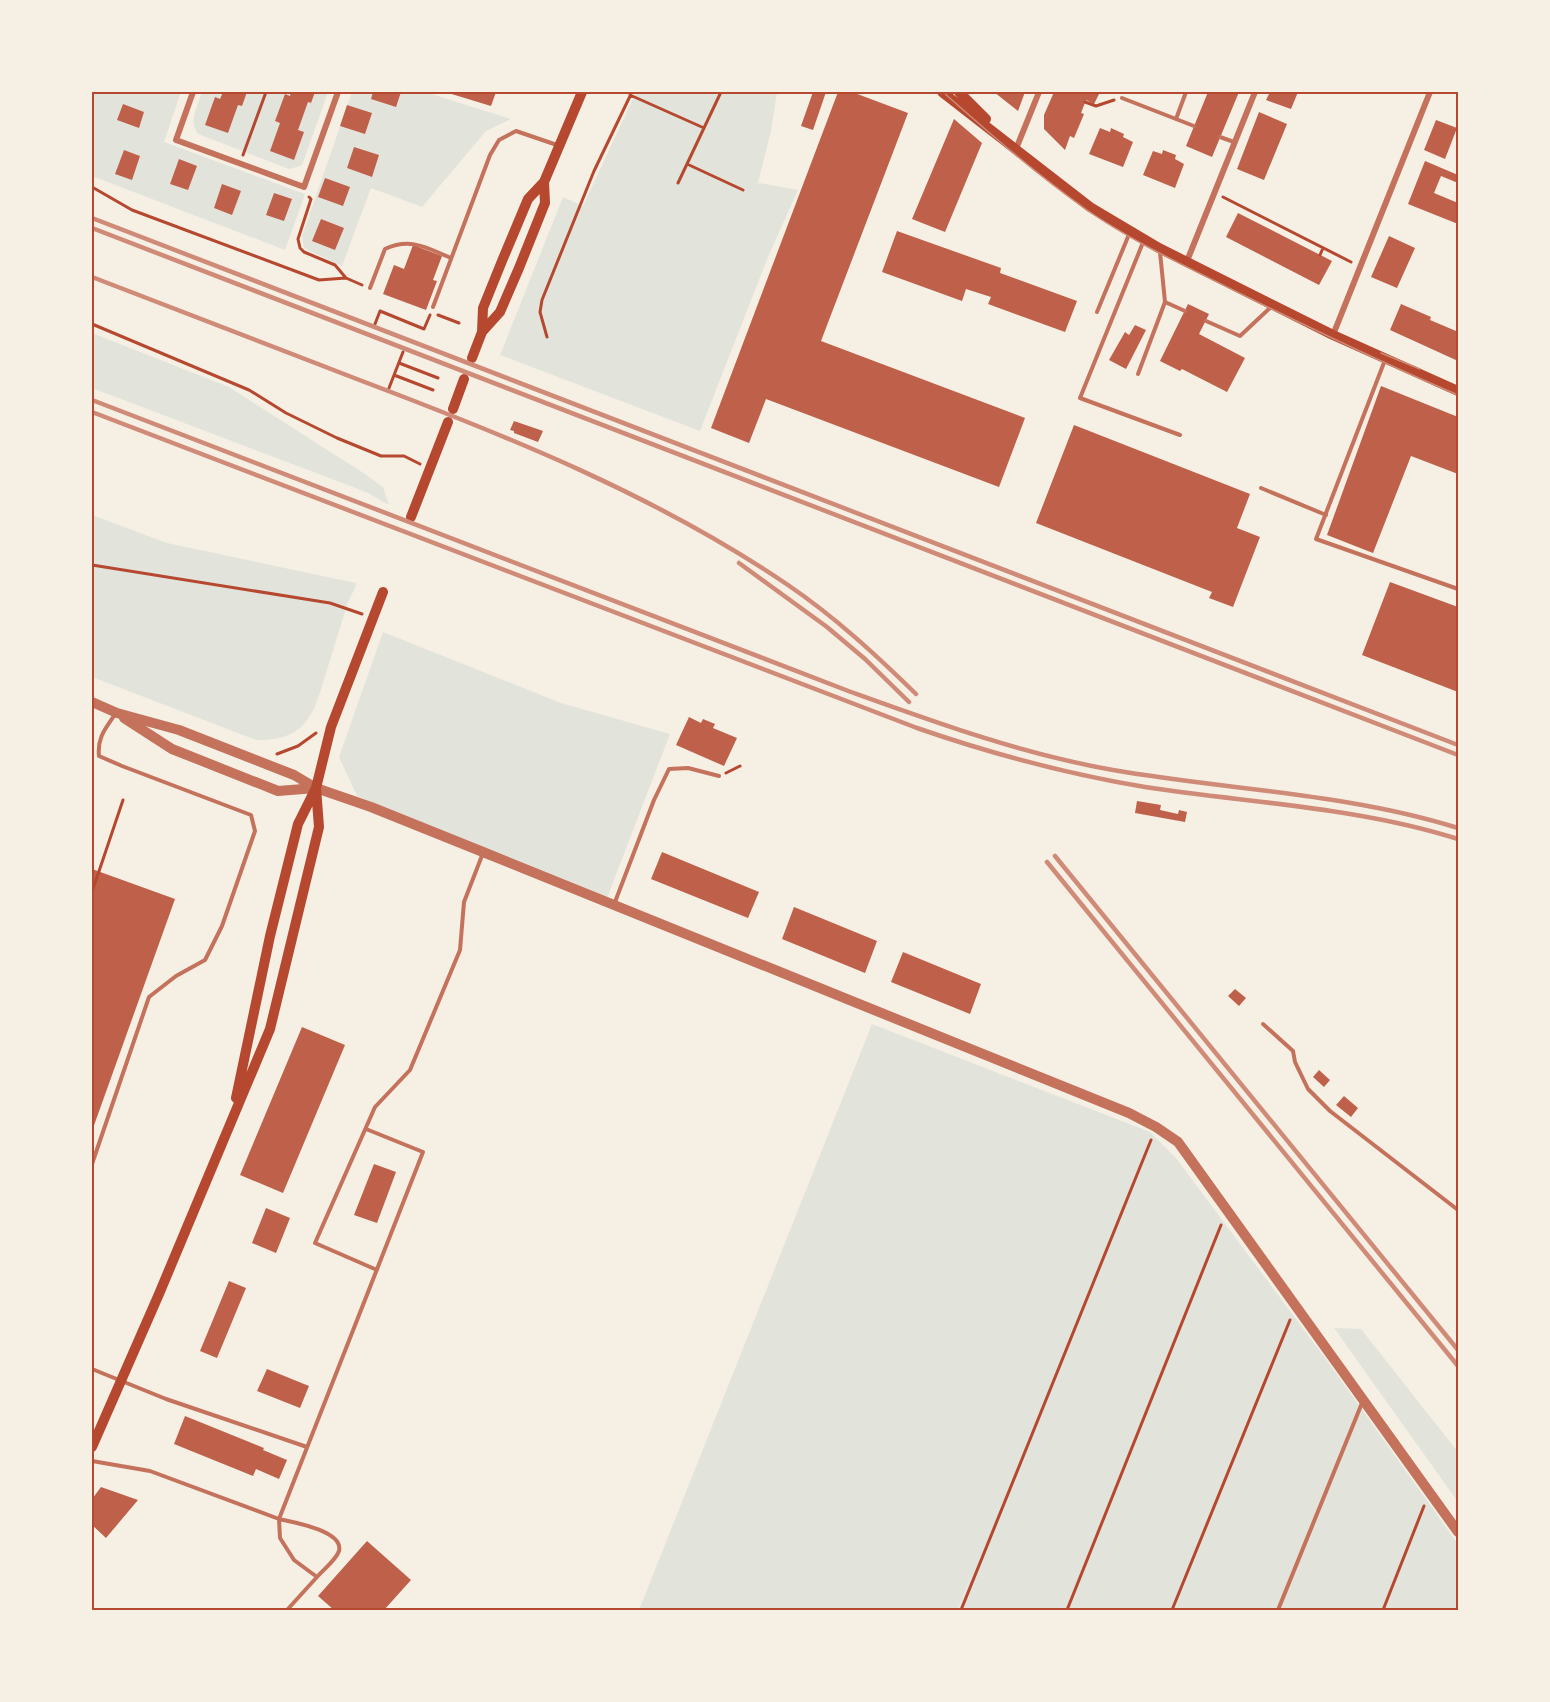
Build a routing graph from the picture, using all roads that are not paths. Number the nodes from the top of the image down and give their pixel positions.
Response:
1 (193, 92) edge
2 (338, 92) edge
3 (582, 92) edge
4 (942, 92) edge
5 (959, 92) edge
6 (1039, 92) edge
7 (1186, 92) edge
8 (1255, 92) edge
9 (1430, 92) edge
10 (1122, 98) road end
11 (1176, 119) junction
12 (1194, 126) dead end
13 (1220, 137) dead end
14 (1234, 142) junction
15 (559, 146) junction
16 (1016, 149) junction
17 (544, 182) junction
18 (1131, 231) junction
19 (1144, 239) junction
20 (1159, 248) junction
21 (451, 258) junction
22 (1187, 261) junction
23 (370, 288) road end
24 (1165, 302) junction
25 (1274, 305) junction
26 (434, 307) road end
27 (1185, 311) dead end
28 (1097, 312) dead end
29 (1206, 321) dead end
30 (482, 332) junction
31 (1333, 335) junction
32 (472, 358) dead end
33 (1385, 359) junction
34 (1138, 374) dead end
35 (464, 379) dead end
36 (1458, 391) edge
37 (453, 408) dead end
38 (447, 422) dead end
39 (1180, 435) dead end
40 (1261, 488) dead end
41 (1326, 515) junction
42 (411, 517) dead end
43 (1458, 589) edge
44 (383, 592) dead end
45 (92, 702) edge
46 (117, 712) junction
47 (719, 776) road end
48 (316, 788) junction
49 (483, 852) junction
50 (614, 906) junction
51 (1263, 1024) dead end
52 (231, 1122) junction
53 (366, 1129) junction
54 (92, 1164) edge
55 (1458, 1210) edge
56 (377, 1270) junction
57 (92, 1369) edge
58 (122, 1381) junction
59 (1364, 1400) junction
60 (92, 1447) edge
61 (308, 1447) junction
62 (92, 1461) edge
63 (279, 1519) junction
64 (1458, 1532) edge
65 (317, 1577) junction
66 (287, 1611) edge
67 (1278, 1611) edge

1 - 2 street
3 - 15 main road
4 - 16 main road
5 - 16 main road
6 - 16 street
7 - 11 lane
8 - 14 street
9 - 31 street
10 - 11 lane
11 - 12 lane
13 - 14 lane
14 - 22 street
15 - 17 main road
15 - 21 lane
16 - 18 main road
17 - 30 main road
17 - 30 main road
18 - 19 main road
18 - 28 lane
19 - 20 main road
19 - 39 lane
20 - 22 main road
20 - 24 lane
21 - 23 lane
21 - 26 lane
22 - 25 main road
24 - 27 lane
24 - 34 lane
25 - 29 lane
25 - 31 main road
30 - 32 main road
31 - 33 main road
33 - 36 main road
33 - 41 lane
35 - 37 main road
38 - 42 main road
40 - 41 lane
41 - 43 lane
44 - 48 main road
45 - 46 street
46 - 48 street
46 - 48 street
46 - 54 lane
47 - 50 lane
48 - 49 street
48 - 52 main road
48 - 52 main road
49 - 50 street
49 - 53 lane
50 - 59 street
51 - 55 lane
52 - 58 main road
53 - 56 lane
53 - 56 lane
56 - 61 lane
57 - 58 lane
58 - 60 main road
58 - 61 lane
59 - 64 street
59 - 67 lane
61 - 63 lane
62 - 63 lane
63 - 65 lane
63 - 65 lane
65 - 66 lane

